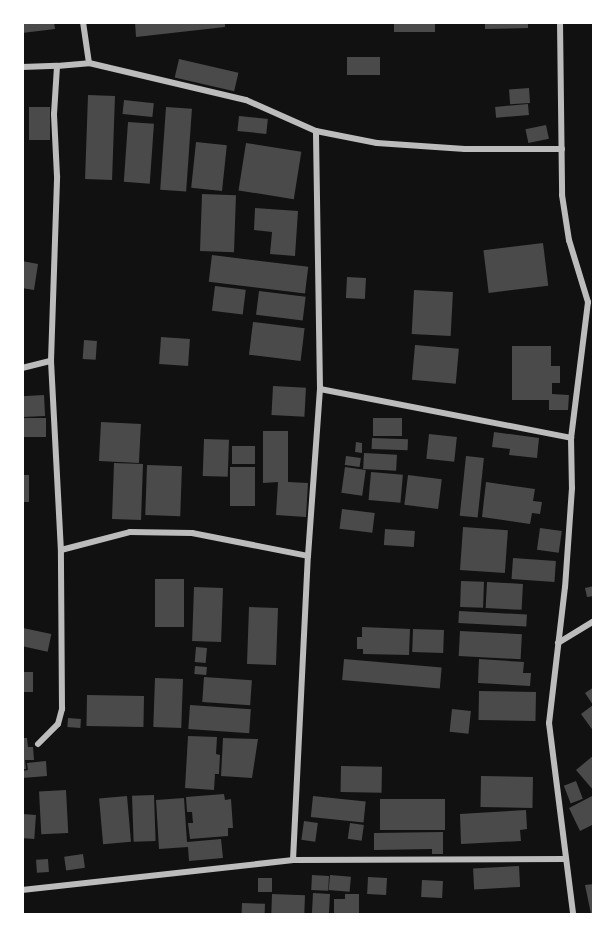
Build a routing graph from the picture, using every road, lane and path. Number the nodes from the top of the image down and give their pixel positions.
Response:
1 (84, 22) edge
2 (560, 22) edge
3 (89, 63) junction
4 (57, 66) junction
5 (22, 67) edge
6 (316, 131) junction
7 (562, 149) junction
8 (591, 301) edge
9 (51, 361) junction
10 (22, 368) edge
11 (320, 389) junction
12 (571, 438) junction
13 (61, 550) junction
14 (308, 556) junction
15 (594, 621) edge
16 (558, 643) junction
17 (38, 744) dead end
18 (565, 859) junction
19 (293, 860) junction
20 (22, 890) edge
21 (573, 915) edge

1 - 3 street
2 - 7 street
3 - 4 street
3 - 6 street
4 - 5 street
4 - 9 street
6 - 7 street
6 - 11 street
7 - 8 street
8 - 12 street
9 - 10 street
9 - 13 street
11 - 12 street
11 - 14 street
12 - 16 street
13 - 14 street
13 - 17 street
14 - 19 street
15 - 16 street
16 - 18 street
18 - 19 street
18 - 21 street
19 - 20 street

